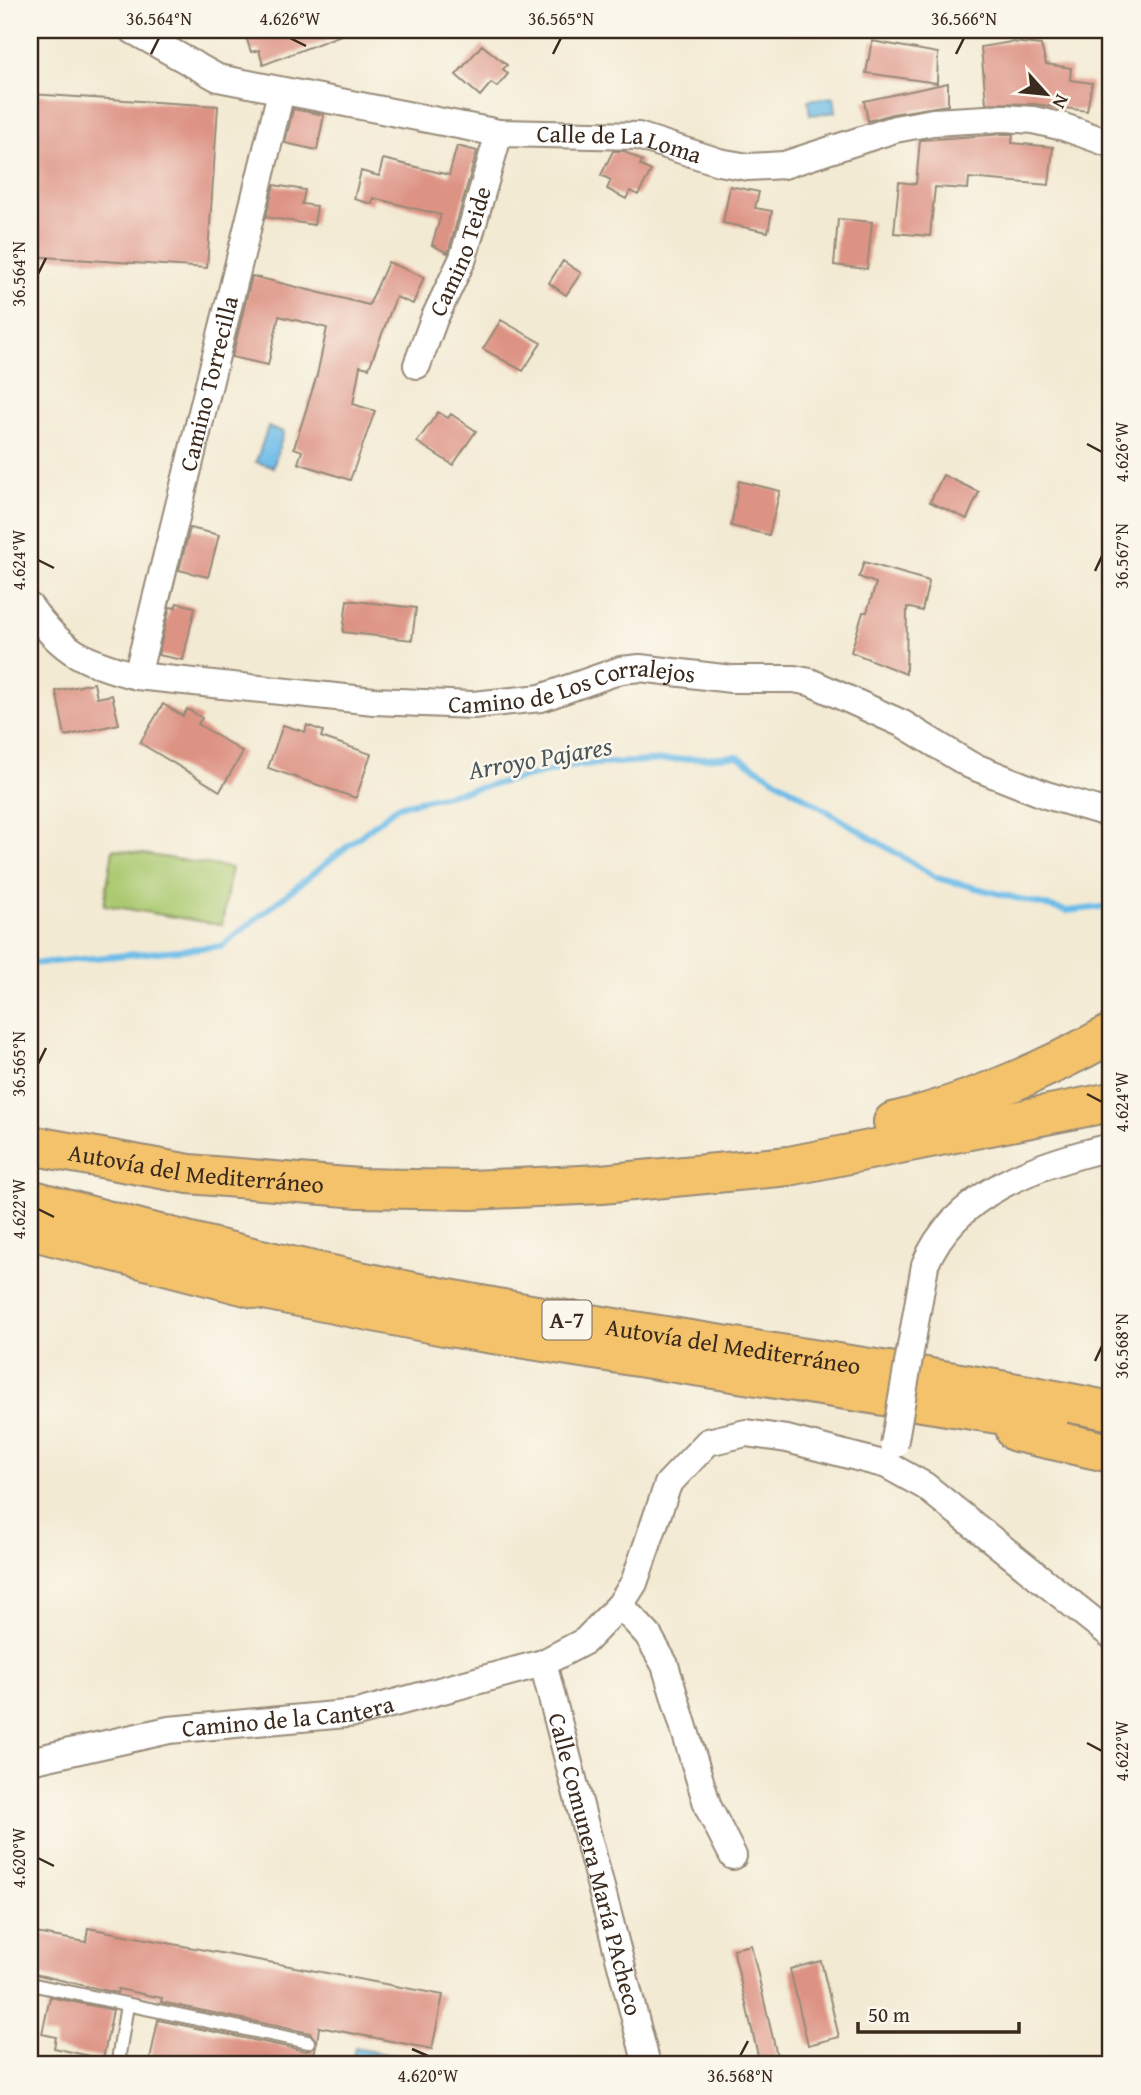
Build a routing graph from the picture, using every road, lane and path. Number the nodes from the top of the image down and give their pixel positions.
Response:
1 (132, 30) edge
2 (281, 92) junction
3 (499, 133) junction
4 (1111, 144) edge
5 (417, 365) dead end
6 (30, 607) edge
7 (137, 676) junction
8 (1111, 814) edge
9 (1111, 1034) edge
10 (1111, 1102) edge
11 (30, 1145) edge
12 (1111, 1147) edge
13 (727, 1170) junction
14 (30, 1199) edge
15 (30, 1230) edge
16 (30, 1241) edge
17 (68, 1241) junction
18 (951, 1409) junction
19 (1111, 1411) edge
20 (1111, 1431) edge
21 (1111, 1452) edge
22 (890, 1455) junction
23 (621, 1605) junction
24 (1111, 1635) edge
25 (543, 1663) junction
26 (30, 1761) edge
27 (733, 1857) dead end
28 (30, 1984) edge
29 (127, 2005) junction
30 (308, 2042) dead end
31 (121, 2065) edge
32 (647, 2065) edge

1 - 2 street, Calle de La Loma
2 - 3 street, Calle de La Loma
2 - 7 street, Camino Torrecilla
3 - 4 street, Calle de La Loma
3 - 5 street, Camino Teide
6 - 7 street, Camino de Los Corralejos
7 - 8 street, Camino de Los Corralejos
9 - 13 highway
10 - 13 highway, Autovía del Mediterráneo
11 - 13 highway, Autovía del Mediterráneo
12 - 22 street, bridge
14 - 19 highway, Autovía del Mediterráneo / A-7
15 - 17 highway
16 - 17 highway
17 - 18 highway
18 - 20 highway
18 - 21 highway
22 - 23 street, Camino de la Cantera
22 - 24 street, Camino de la Cantera
23 - 25 street, Camino de la Cantera
23 - 27 street
25 - 26 street, Camino de la Cantera
25 - 32 street, Calle Comunera María PAcheco
28 - 29 lane
29 - 30 lane
29 - 31 lane

